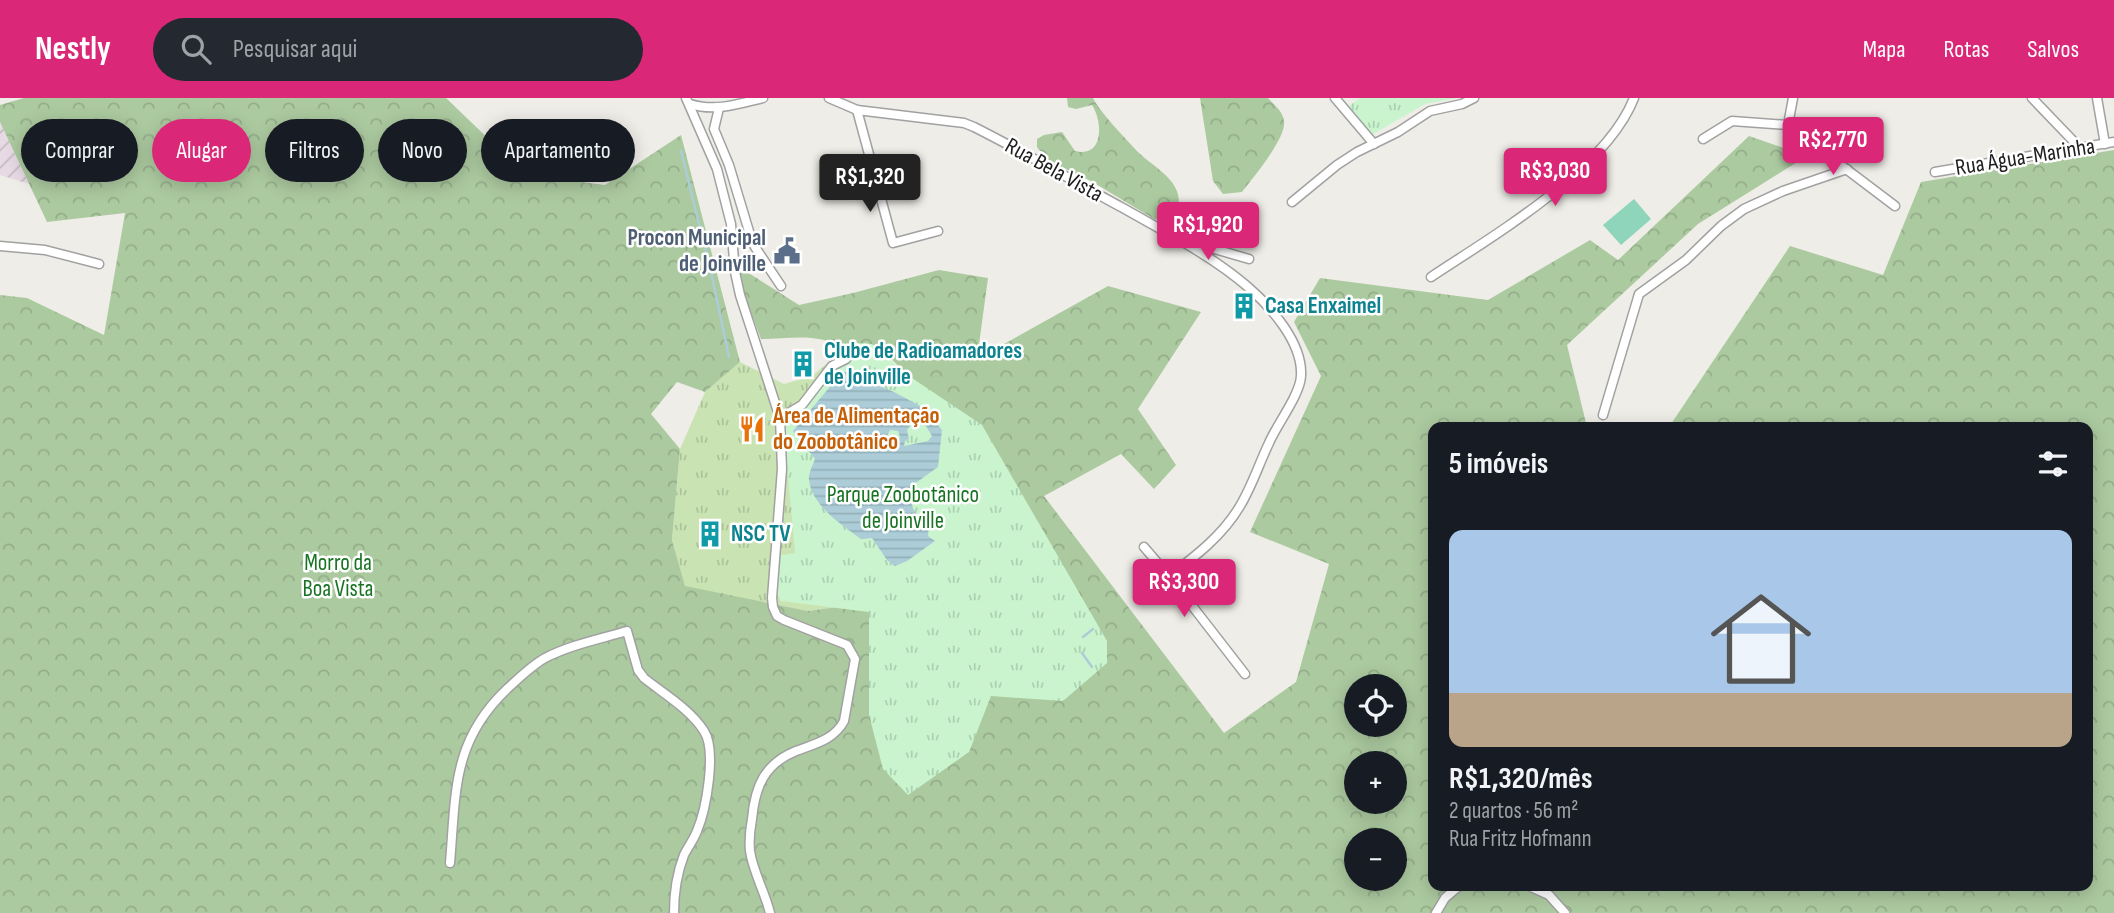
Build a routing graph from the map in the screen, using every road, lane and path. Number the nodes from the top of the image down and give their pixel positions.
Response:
1 (763, 98) edge
2 (829, 98) edge
3 (1335, 98) edge
4 (1474, 98) edge
5 (1634, 98) edge
6 (1793, 98) edge
7 (2032, 98) edge
8 (2097, 98) edge
9 (688, 101) edge
10 (719, 108) junction
11 (857, 110) junction
12 (1788, 125) junction
13 (717, 137) junction
14 (1703, 139) dead end
15 (707, 142) junction
16 (2109, 143) edge
17 (1374, 144) junction
18 (2080, 148) junction
19 (1847, 169) junction
20 (1935, 172) dead end
21 (722, 186) junction
22 (737, 191) junction
23 (1292, 202) dead end
24 (728, 205) junction
25 (1895, 205) dead end
26 (938, 231) dead end
27 (1174, 237) junction
28 (0, 246) edge
29 (1250, 259) dead end
30 (99, 264) dead end
31 (1432, 277) dead end
32 (781, 286) dead end
33 (846, 359) dead end
34 (1603, 415) dead end
35 (780, 418) junction
36 (1144, 547) dead end
37 (1169, 576) junction
38 (1245, 674) dead end
39 (450, 863) dead end
40 (1453, 891) edge
41 (1541, 891) edge
42 (674, 913) edge
43 (771, 913) edge
44 (1436, 913) edge
45 (1566, 913) edge

1 - 10 street
2 - 11 street, Rua Bela Vista
3 - 17 street
4 - 17 street
5 - 31 street
6 - 12 street
7 - 18 street
8 - 16 street
9 - 10 street
9 - 15 street
10 - 13 street
11 - 26 street
11 - 27 street, Rua Bela Vista
12 - 14 street
12 - 19 street
13 - 15 street
13 - 22 street
15 - 21 street
16 - 18 street, Rua Água-Marinha
17 - 23 street
18 - 20 street, Rua Água-Marinha
19 - 25 street
19 - 34 street
21 - 22 street
21 - 24 street
22 - 24 street
22 - 32 street
24 - 35 street
27 - 29 street
27 - 37 street, Rua Bela Vista
28 - 30 street
33 - 35 street
35 - 43 street
36 - 37 street
37 - 38 street
39 - 42 street
40 - 44 street
41 - 45 street

